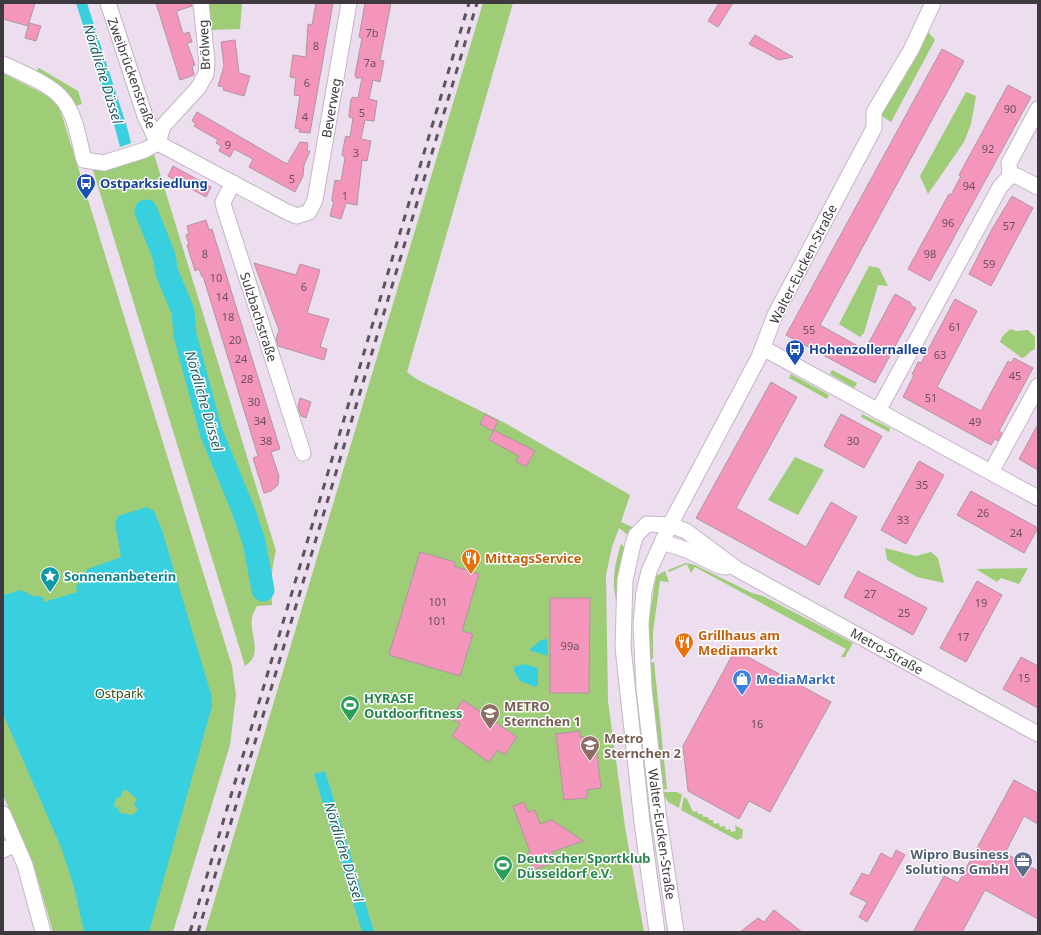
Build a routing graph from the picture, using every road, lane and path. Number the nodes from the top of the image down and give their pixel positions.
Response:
1 (108, 3) edge
2 (201, 3) edge
3 (349, 3) edge
4 (933, 3) edge
5 (3, 64) edge
6 (1038, 109) edge
7 (158, 143) junction
8 (1010, 176) junction
9 (233, 183) junction
10 (1038, 187) edge
11 (763, 348) junction
12 (1038, 386) edge
13 (878, 411) junction
14 (303, 453) dead end
15 (991, 472) junction
16 (1038, 498) edge
17 (670, 525) junction
18 (662, 542) junction
19 (737, 569) junction
20 (1038, 734) edge
21 (3, 814) edge
22 (10, 847) edge
23 (43, 932) edge
24 (657, 932) edge
25 (676, 932) edge

1 - 7 street, Zweibrückenstraße
2 - 7 street, Brölweg
3 - 9 street, Beverweg
4 - 11 street, Walter-Eucken-Straße
5 - 7 street
6 - 8 street
7 - 9 street
8 - 10 street
8 - 13 street
9 - 14 street, Sulzbachstraße
11 - 13 street
11 - 17 street, Walter-Eucken-Straße
12 - 15 street
13 - 15 street
15 - 16 street
17 - 18 street, Walter-Eucken-Straße
17 - 19 street, Metro-Straße
17 - 24 street, Walter-Eucken-Straße
18 - 19 street, Metro-Straße
18 - 25 street, Walter-Eucken-Straße
19 - 20 street, Metro-Straße
21 - 22 street
22 - 23 street

